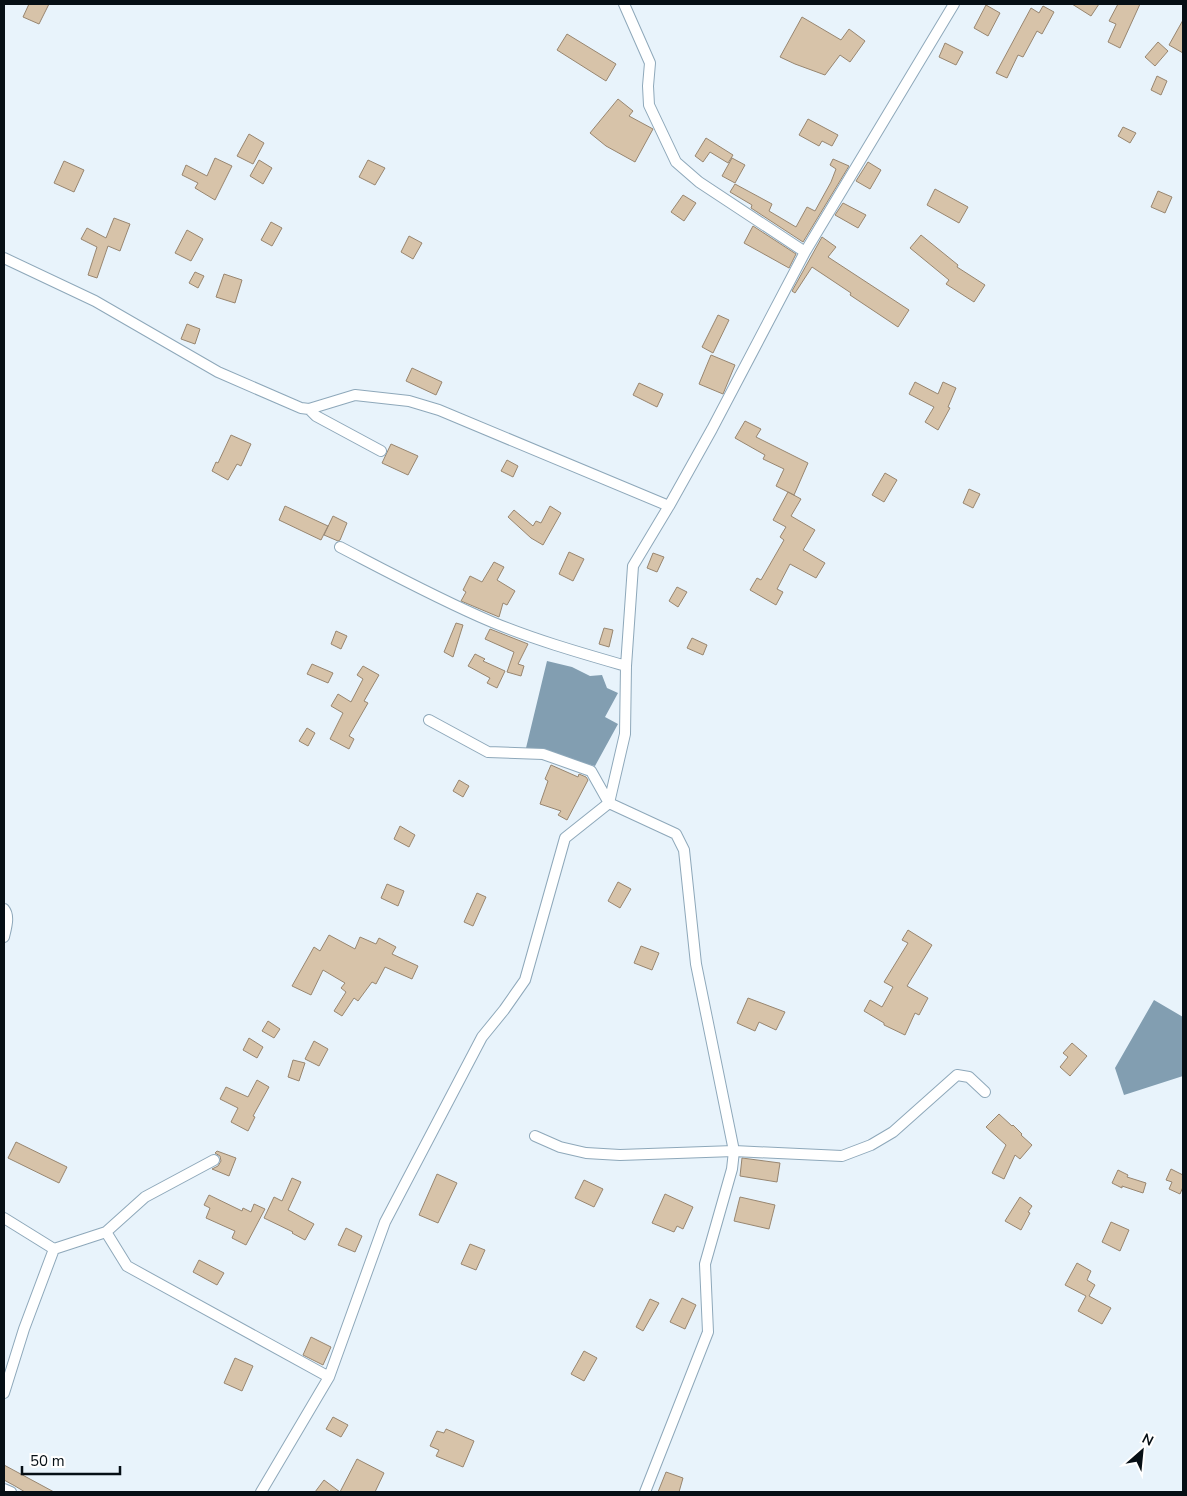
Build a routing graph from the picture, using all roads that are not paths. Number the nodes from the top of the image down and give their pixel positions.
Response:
1 (624, 4) edge
2 (954, 4) edge
3 (804, 252) junction
4 (4, 258) edge
5 (309, 409) junction
6 (381, 451) dead end
7 (669, 506) junction
8 (340, 547) dead end
9 (626, 666) junction
10 (429, 720) dead end
11 (609, 804) junction
12 (4, 909) edge
13 (4, 936) edge
14 (984, 1092) dead end
15 (535, 1136) dead end
16 (734, 1151) junction
17 (214, 1160) dead end
18 (4, 1218) edge
19 (106, 1232) junction
20 (54, 1249) junction
21 (329, 1377) junction
22 (4, 1393) edge
23 (4, 1489) edge
24 (11, 1492) edge
25 (261, 1492) edge
26 (645, 1492) edge

1 - 3 street
2 - 3 street
3 - 7 street
4 - 5 street
5 - 6 street
5 - 7 street
7 - 9 street
8 - 9 street
9 - 11 street
10 - 11 street
11 - 16 street
11 - 21 street
12 - 13 street
14 - 16 street
15 - 16 street
16 - 26 street
17 - 19 street
18 - 20 street
19 - 20 street
19 - 21 street
20 - 22 street
21 - 25 street
23 - 24 street

